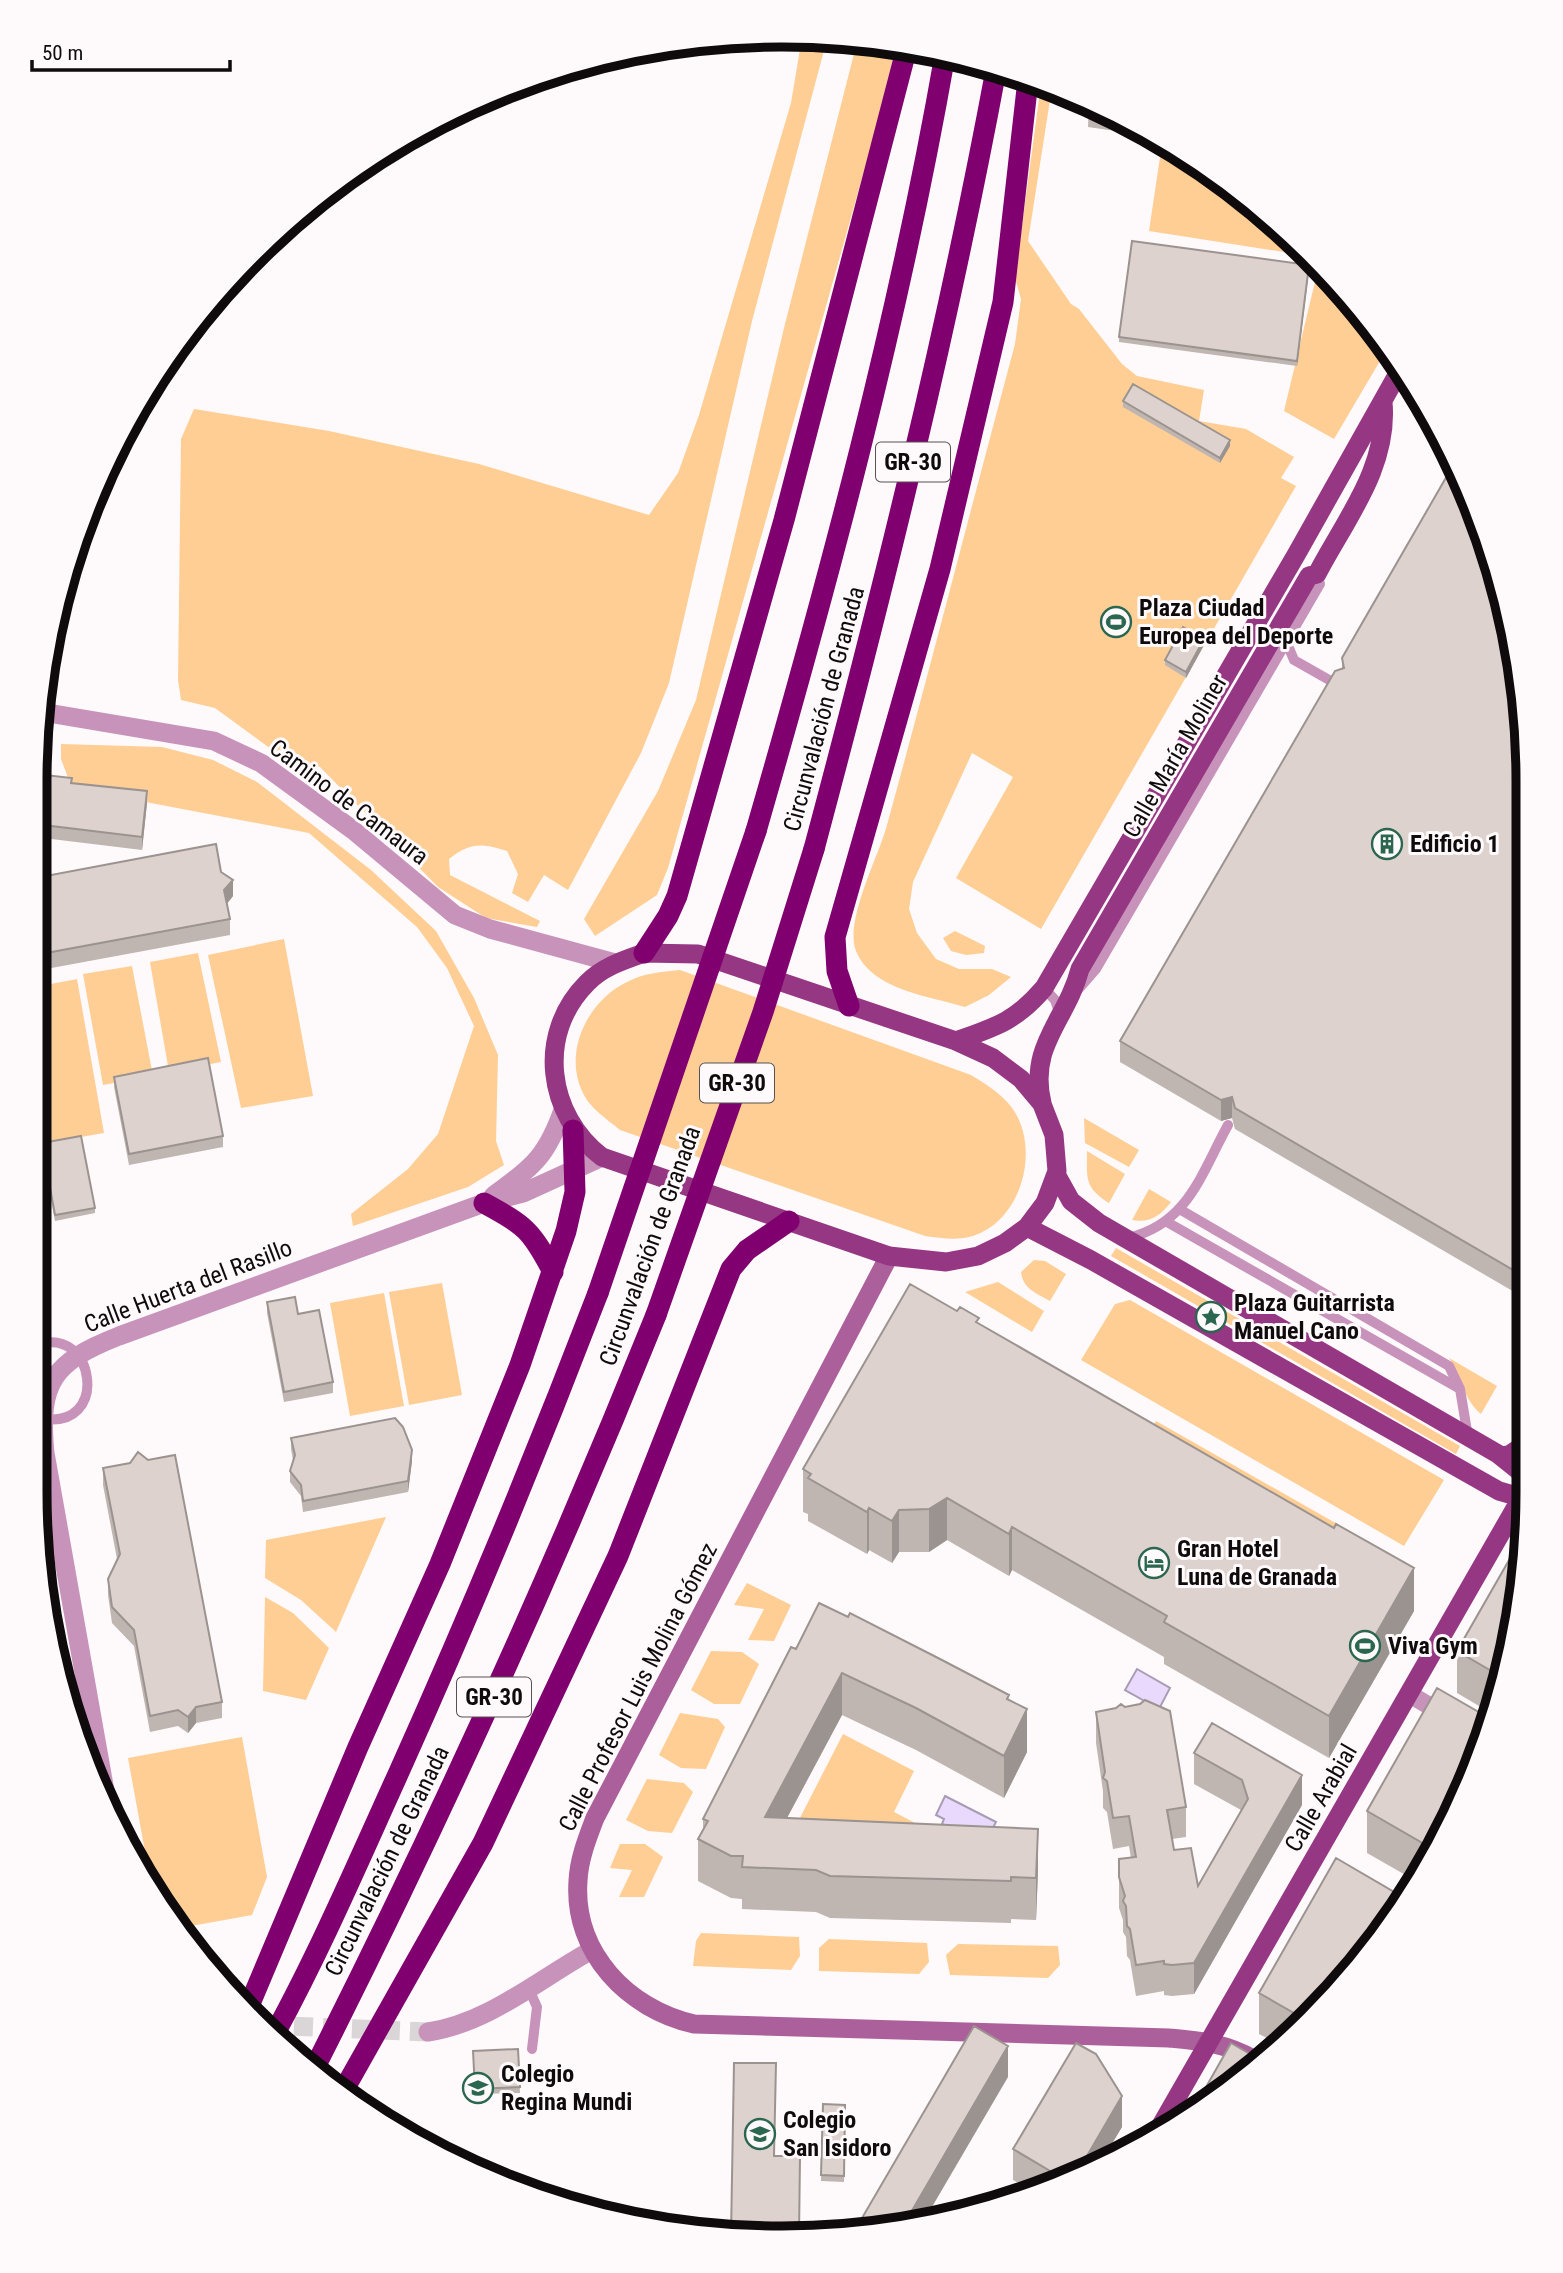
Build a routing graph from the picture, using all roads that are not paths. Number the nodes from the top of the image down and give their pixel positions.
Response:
1 (904, 58) edge
2 (943, 65) edge
3 (994, 79) edge
4 (1027, 89) edge
5 (1395, 379) edge
6 (1383, 402) junction
7 (1346, 469) junction
8 (1368, 482) junction
9 (1317, 574) junction
10 (1286, 641) junction
11 (1294, 660) junction
12 (1273, 663) junction
13 (1339, 685) edge
14 (51, 714) edge
15 (644, 953) junction
16 (615, 963) junction
17 (1044, 988) junction
18 (1074, 994) junction
19 (849, 1006) junction
20 (1060, 1015) junction
21 (956, 1041) junction
22 (1042, 1104) junction
23 (563, 1110) junction
24 (1228, 1125) edge
25 (573, 1130) junction
26 (602, 1157) junction
27 (575, 1169) junction
28 (1056, 1174) junction
29 (484, 1203) junction
30 (1181, 1210) junction
31 (789, 1221) junction
32 (1167, 1222) junction
33 (1027, 1227) junction
34 (1124, 1238) junction
35 (889, 1256) junction
36 (553, 1272) junction
37 (47, 1344) edge
38 (78, 1355) junction
39 (1460, 1390) junction
40 (47, 1392) edge
41 (47, 1419) edge
42 (1468, 1437) junction
43 (1516, 1450) edge
44 (1501, 1456) junction
45 (47, 1468) edge
46 (1516, 1468) edge
47 (1516, 1493) edge
48 (1515, 1513) edge
49 (1409, 1694) junction
50 (1475, 1733) edge
51 (100, 1765) edge
52 (1317, 1854) junction
53 (1337, 1866) edge
54 (592, 1950) junction
55 (528, 1986) junction
56 (252, 2000) edge
57 (278, 2026) edge
58 (428, 2032) tunnel mouth
59 (1209, 2042) junction
60 (532, 2049) dead end
61 (1250, 2057) edge
62 (318, 2061) edge
63 (348, 2083) edge
64 (1166, 2116) edge

1 - 15 highway
2 - 57 highway, Circunvalación de Granada / GR-30, bridge
3 - 62 highway, Circunvalación de Granada / GR-30, bridge
4 - 19 highway
5 - 6 main road, Calle María Moliner
6 - 7 main road, Calle María Moliner
6 - 8 main road, Calle María Moliner
7 - 8 lane
7 - 17 main road, Calle María Moliner
8 - 9 main road, Calle María Moliner
9 - 10 lane
9 - 18 main road, Calle María Moliner
10 - 11 lane
10 - 12 lane
11 - 12 lane
11 - 13 lane
12 - 18 lane
14 - 16 street, Camino de Camaura
15 - 16 main road
15 - 19 main road
16 - 23 main road
17 - 20 lane
17 - 21 main road, Calle María Moliner
18 - 20 main road, Calle María Moliner
19 - 21 main road
20 - 22 main road, Calle María Moliner
21 - 22 main road
22 - 28 main road
23 - 25 main road
23 - 29 street, Calle Huerta del Rasillo
24 - 30 lane
25 - 26 main road
25 - 27 highway
26 - 27 street, Calle Huerta del Rasillo
26 - 31 main road
27 - 29 street, Calle Huerta del Rasillo
27 - 36 highway
28 - 33 main road
28 - 34 main road
29 - 36 highway
29 - 38 street, Calle Huerta del Rasillo
30 - 32 lane
30 - 39 lane
31 - 35 main road
31 - 63 highway
32 - 34 lane
32 - 39 lane
33 - 35 main road
33 - 47 main road
34 - 42 main road
35 - 54 main road, Calle Profesor Luis Molina Gómez
36 - 56 highway
37 - 38 lane
38 - 40 street, Calle Huerta del Rasillo
38 - 41 lane
39 - 42 lane
42 - 44 main road
43 - 44 main road
44 - 46 main road
45 - 51 street, Calle Huerta del Rasillo
48 - 49 main road, Calle Arabial
49 - 50 street
49 - 52 main road, Calle Arabial
52 - 53 street
52 - 59 main road, Calle Arabial
54 - 55 street
54 - 59 main road, Calle Profesor Luis Molina Gómez
55 - 58 street
55 - 60 lane
59 - 61 main road, Calle Profesor Luis Molina Gómez
59 - 64 main road, Calle Arabial

